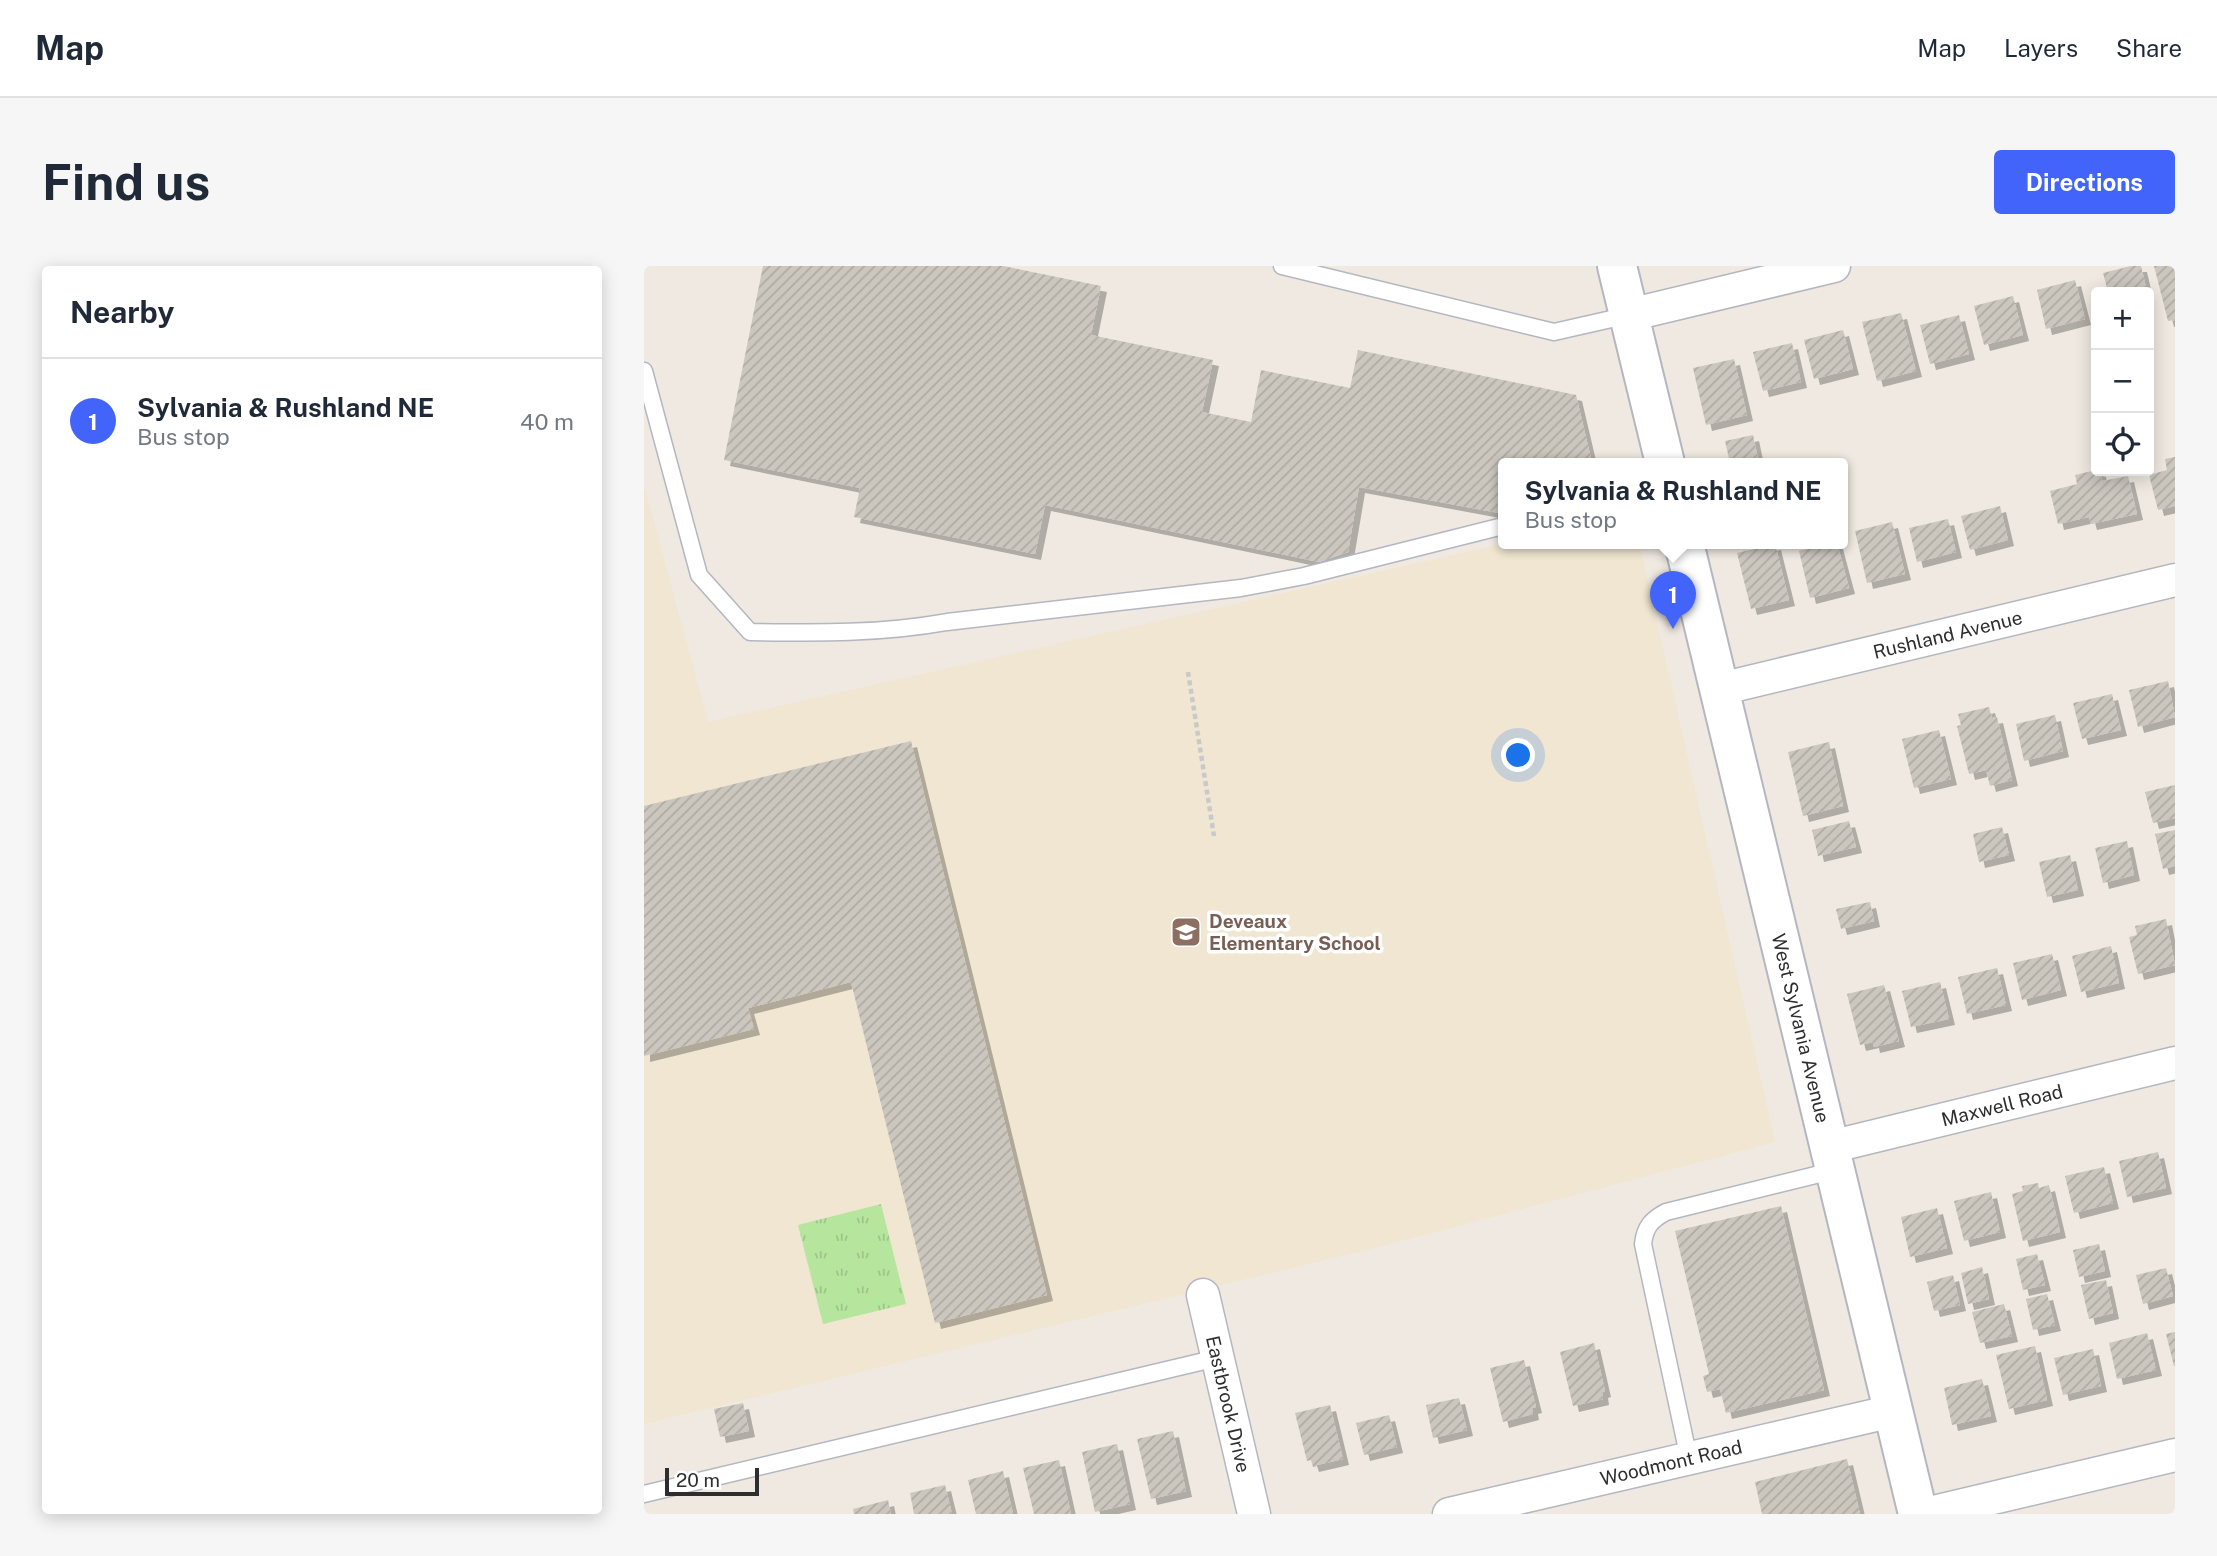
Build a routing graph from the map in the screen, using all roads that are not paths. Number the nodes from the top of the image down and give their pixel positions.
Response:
1 (1282, 266) edge
2 (1617, 266) edge
3 (1834, 266) edge
4 (1629, 315) junction
5 (644, 370) edge
6 (1664, 458) edge
7 (1498, 527) edge
8 (1685, 549) edge
9 (2175, 580) edge
10 (1720, 689) junction
11 (2175, 1063) edge
12 (1833, 1158) junction
13 (1203, 1295) dead end
14 (1217, 1359) junction
15 (1893, 1411) junction
16 (2175, 1455) edge
17 (1689, 1459) junction
18 (644, 1494) edge
19 (1254, 1514) edge
20 (1449, 1514) edge
21 (1918, 1514) edge
22 (1925, 1514) edge

1 - 4 lane
2 - 4 main road
3 - 4 street
4 - 6 main road
5 - 7 lane
8 - 10 main road, West Sylvania Avenue
9 - 10 street, Rushland Avenue
10 - 12 main road, West Sylvania Avenue
11 - 12 street, Maxwell Road
12 - 15 main road, West Sylvania Avenue
12 - 17 lane
13 - 14 street, Eastbrook Drive
14 - 18 lane
14 - 19 street, Eastbrook Drive
15 - 17 street, Woodmont Road
15 - 21 main road, West Sylvania Avenue
16 - 22 street
17 - 20 street, Woodmont Road

